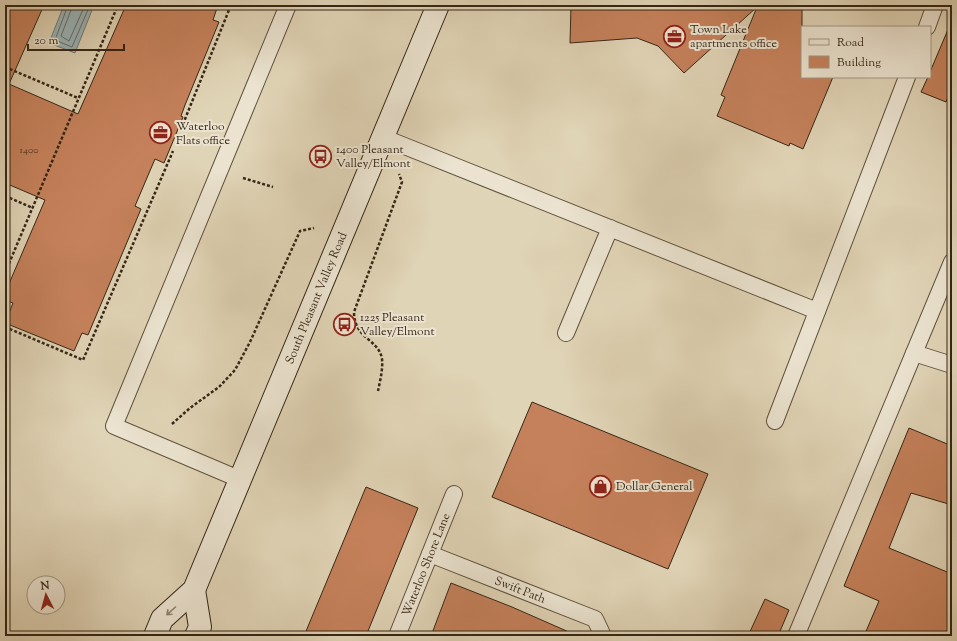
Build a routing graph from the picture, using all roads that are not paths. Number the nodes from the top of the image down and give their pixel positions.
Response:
1 (288, 5) edge
2 (438, 5) edge
3 (935, 5) edge
4 (927, 26) edge
5 (907, 78) edge
6 (382, 137) junction
7 (610, 228) junction
8 (952, 262) edge
9 (817, 311) junction
10 (566, 333) dead end
11 (914, 353) junction
12 (952, 365) edge
13 (775, 421) dead end
14 (239, 479) junction
15 (454, 494) dead end
16 (430, 554) junction
17 (194, 590) junction
18 (603, 634) edge
19 (155, 636) edge
20 (196, 636) edge
21 (397, 636) edge
22 (796, 636) edge

1 - 14 lane
2 - 6 main road, South Pleasant Valley Road
3 - 4 lane
5 - 9 lane
6 - 7 lane
6 - 14 main road, South Pleasant Valley Road
7 - 9 lane
7 - 10 lane
8 - 11 lane
9 - 13 lane
11 - 12 lane
11 - 22 lane
14 - 17 main road, South Pleasant Valley Road
15 - 16 lane, Waterloo Shore Lane
16 - 18 lane, Swift Path
16 - 21 lane, Waterloo Shore Lane
17 -> 19 main road, South Pleasant Valley Road
17 - 20 main road

